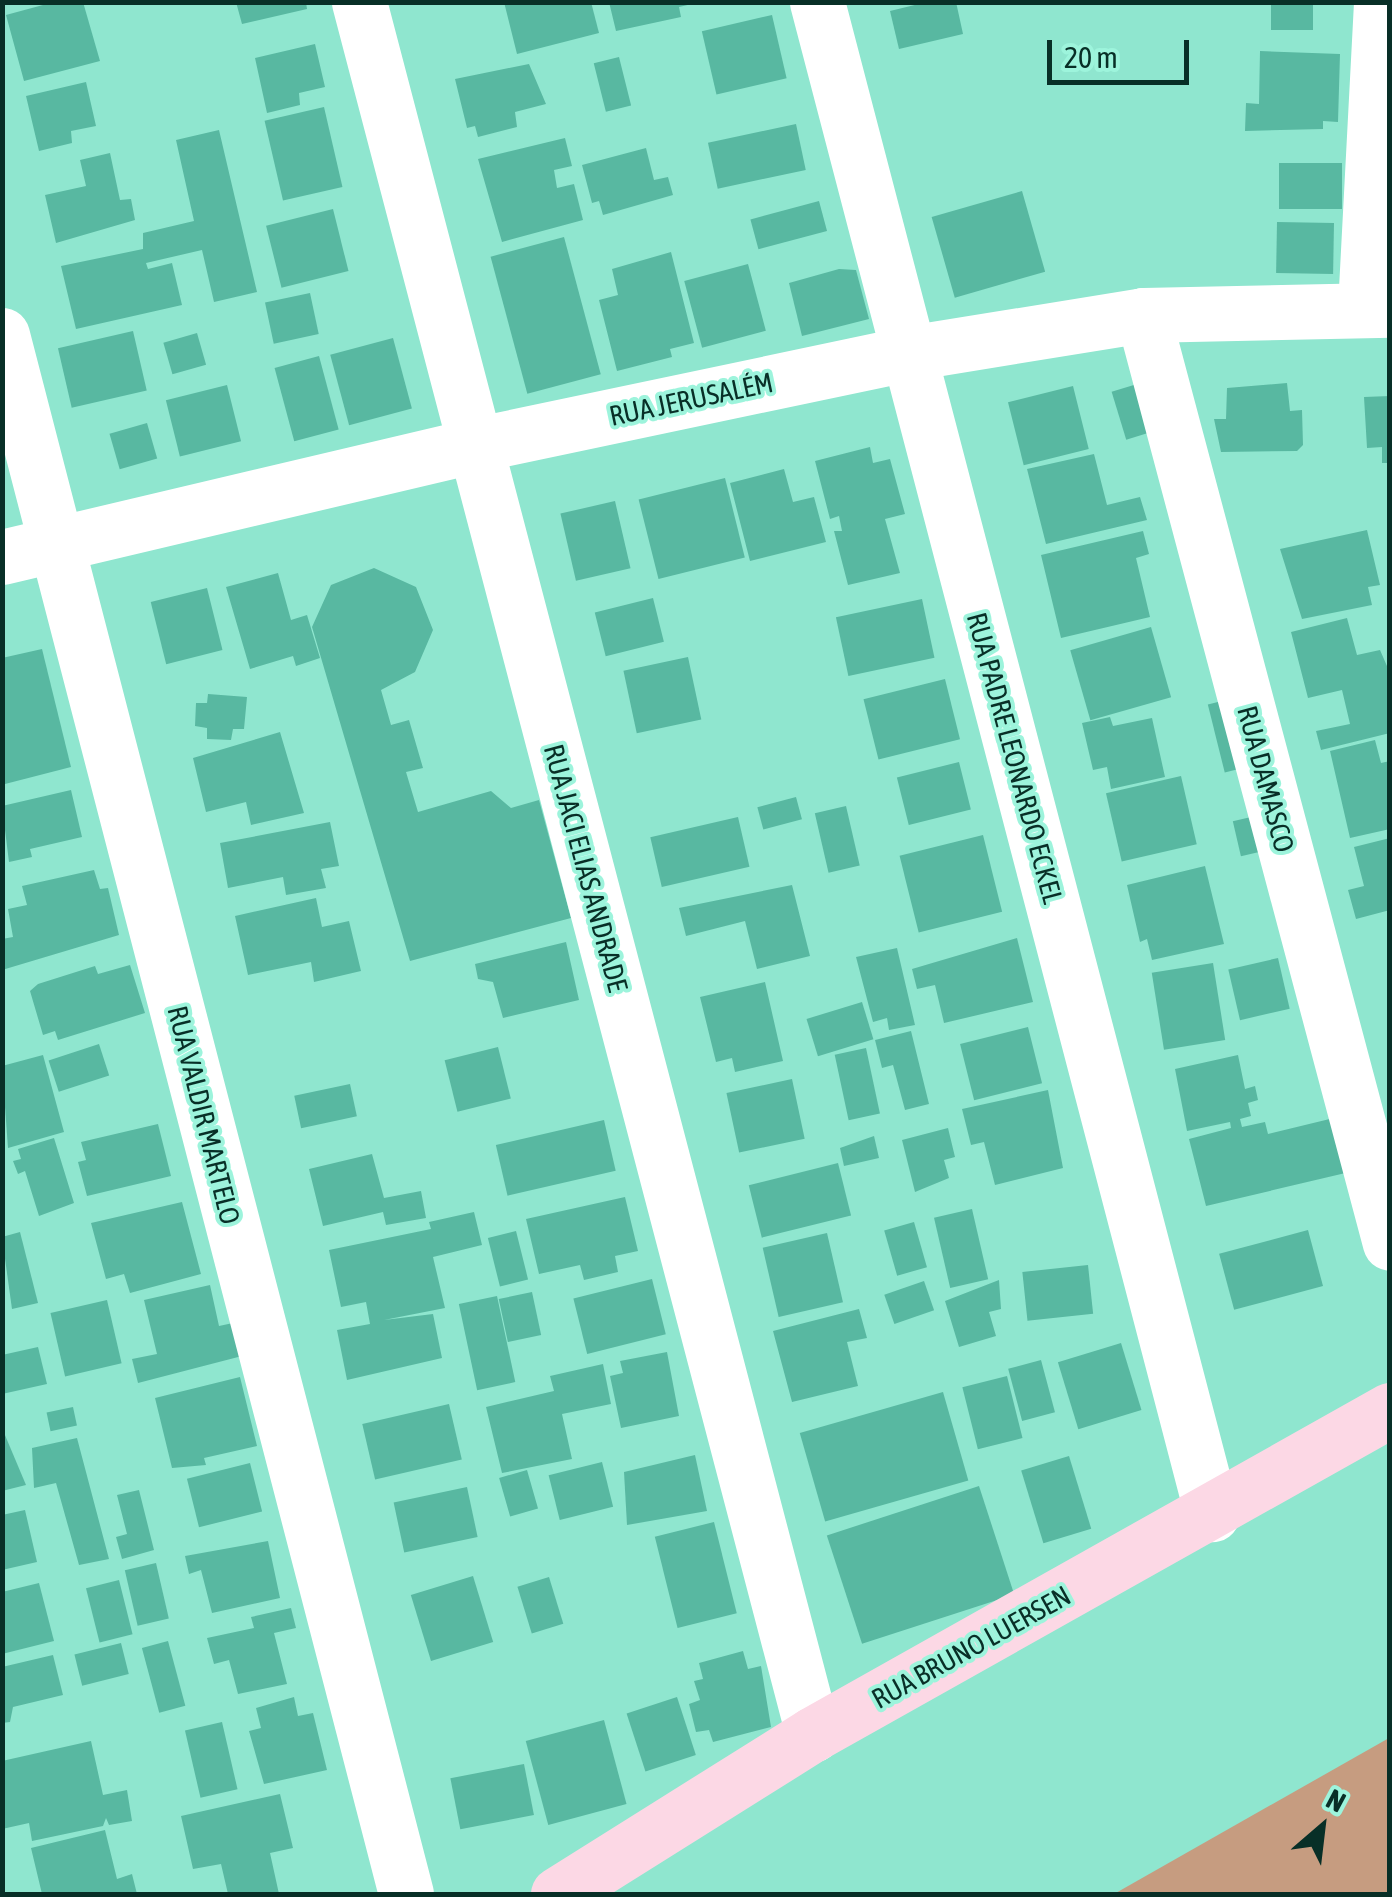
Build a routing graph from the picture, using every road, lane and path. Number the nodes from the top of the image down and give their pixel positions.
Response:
1 (358, 2) edge
2 (817, 2) edge
3 (1381, 2) edge
4 (1377, 309) edge
5 (1142, 314) junction
6 (2, 335) edge
7 (909, 353) junction
8 (474, 445) junction
9 (56, 544) junction
10 (2, 558) edge
11 (1390, 1243) edge
12 (1390, 1410) edge
13 (1212, 1514) junction
14 (813, 1734) junction
15 (406, 1894) edge
16 (558, 1894) edge

1 - 8 street, RUA JACI ELIAS ANDRADE
2 - 7 street, RUA PADRE LEONARDO ECKEL
3 - 4 street
4 - 5 street, RUA JERUSALÉM
5 - 7 street, RUA JERUSALÉM
5 - 11 street, RUA DAMASCO
6 - 9 street, RUA VALDIR MARTELO
7 - 8 street, RUA JERUSALÉM
7 - 13 street, RUA PADRE LEONARDO ECKEL
8 - 9 street, RUA JERUSALÉM
8 - 14 street, RUA JACI ELIAS ANDRADE
9 - 10 street, RUA JERUSALÉM
9 - 15 street, RUA VALDIR MARTELO
12 - 13 main road, RUA BRUNO LUERSEN
13 - 14 main road, RUA BRUNO LUERSEN
14 - 16 main road, RUA BRUNO LUERSEN

